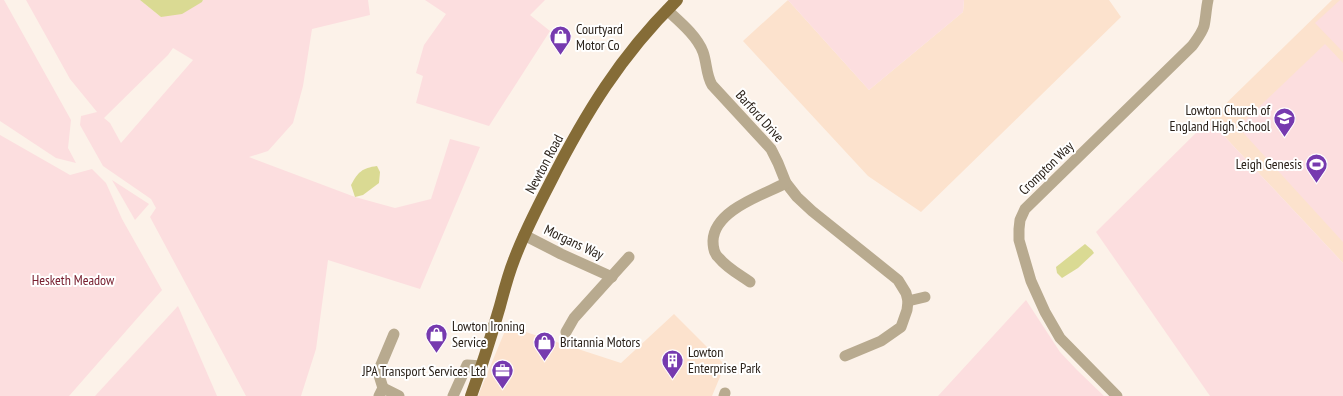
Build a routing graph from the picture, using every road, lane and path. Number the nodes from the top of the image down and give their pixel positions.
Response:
1 (677, 0) edge
2 (1208, 0) edge
3 (667, 10) junction
4 (786, 183) junction
5 (524, 234) junction
6 (629, 258) dead end
7 (612, 277) junction
8 (750, 282) dead end
9 (925, 297) dead end
10 (908, 301) junction
11 (566, 332) dead end
12 (394, 334) dead end
13 (845, 356) dead end
14 (482, 366) junction
15 (381, 392) edge
16 (400, 396) edge
17 (453, 396) edge
18 (471, 396) edge
19 (1117, 396) edge

1 - 3 main road, Newton Road
2 - 19 street, Crompton Way
3 - 4 street, Barford Drive
3 - 5 main road, Newton Road
4 - 8 street
4 - 10 street, Barford Drive
5 - 7 street, Morgans Way
5 - 14 main road, Newton Road
6 - 7 street, Morgans Way
7 - 11 street, Morgans Way
9 - 10 street
10 - 13 street
12 - 15 street
14 - 17 street
14 - 18 main road, Newton Road
15 - 16 street

